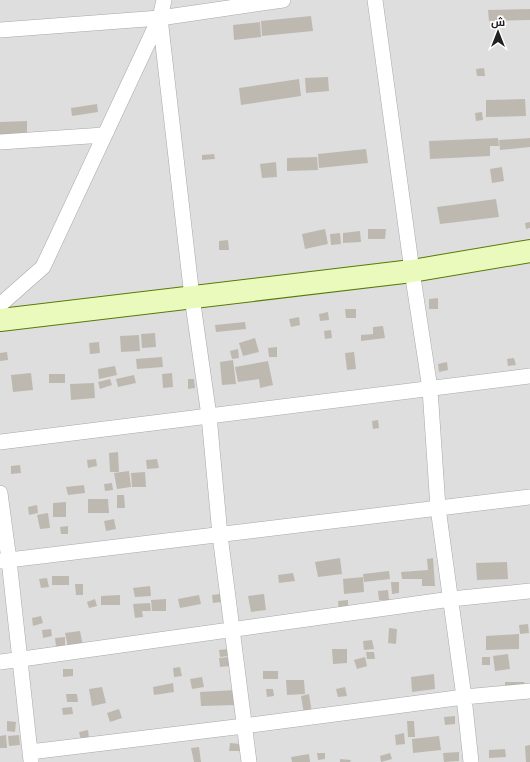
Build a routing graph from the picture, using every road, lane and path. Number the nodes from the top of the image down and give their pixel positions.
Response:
1 (164, 0) edge
2 (172, 0) edge
3 (283, 0) edge
4 (375, 0) edge
5 (160, 18) junction
6 (0, 30) edge
7 (104, 135) junction
8 (0, 142) edge
9 (530, 251) edge
10 (412, 271) junction
11 (192, 297) junction
12 (0, 305) edge
13 (0, 320) edge
14 (530, 376) edge
15 (430, 389) junction
16 (209, 416) junction
17 (0, 442) edge
18 (0, 493) edge
19 (530, 497) edge
20 (438, 508) junction
21 (220, 535) junction
22 (5, 561) edge
23 (530, 591) edge
24 (451, 599) junction
25 (232, 630) junction
26 (20, 659) junction
27 (0, 662) edge
28 (530, 690) edge
29 (464, 697) junction
30 (244, 726) junction
31 (30, 757) edge
32 (249, 762) edge
33 (471, 762) edge

1 - 5 street
2 - 5 street
3 - 5 street
4 - 10 street
5 - 6 street
5 - 7 street
5 - 11 street
7 - 8 street
7 - 12 street
9 - 10 street
10 - 11 street
10 - 15 street
11 - 13 street
11 - 16 street
14 - 15 street
15 - 16 street
15 - 20 street
16 - 17 street
16 - 21 street
18 - 22 street
19 - 20 street
20 - 21 street
20 - 24 street
21 - 22 street
21 - 25 street
22 - 26 street
23 - 24 street
24 - 25 street
24 - 29 street
25 - 26 street
25 - 30 street
26 - 27 street
26 - 31 street
28 - 29 street
29 - 30 street
29 - 33 street
30 - 31 street
30 - 32 street

